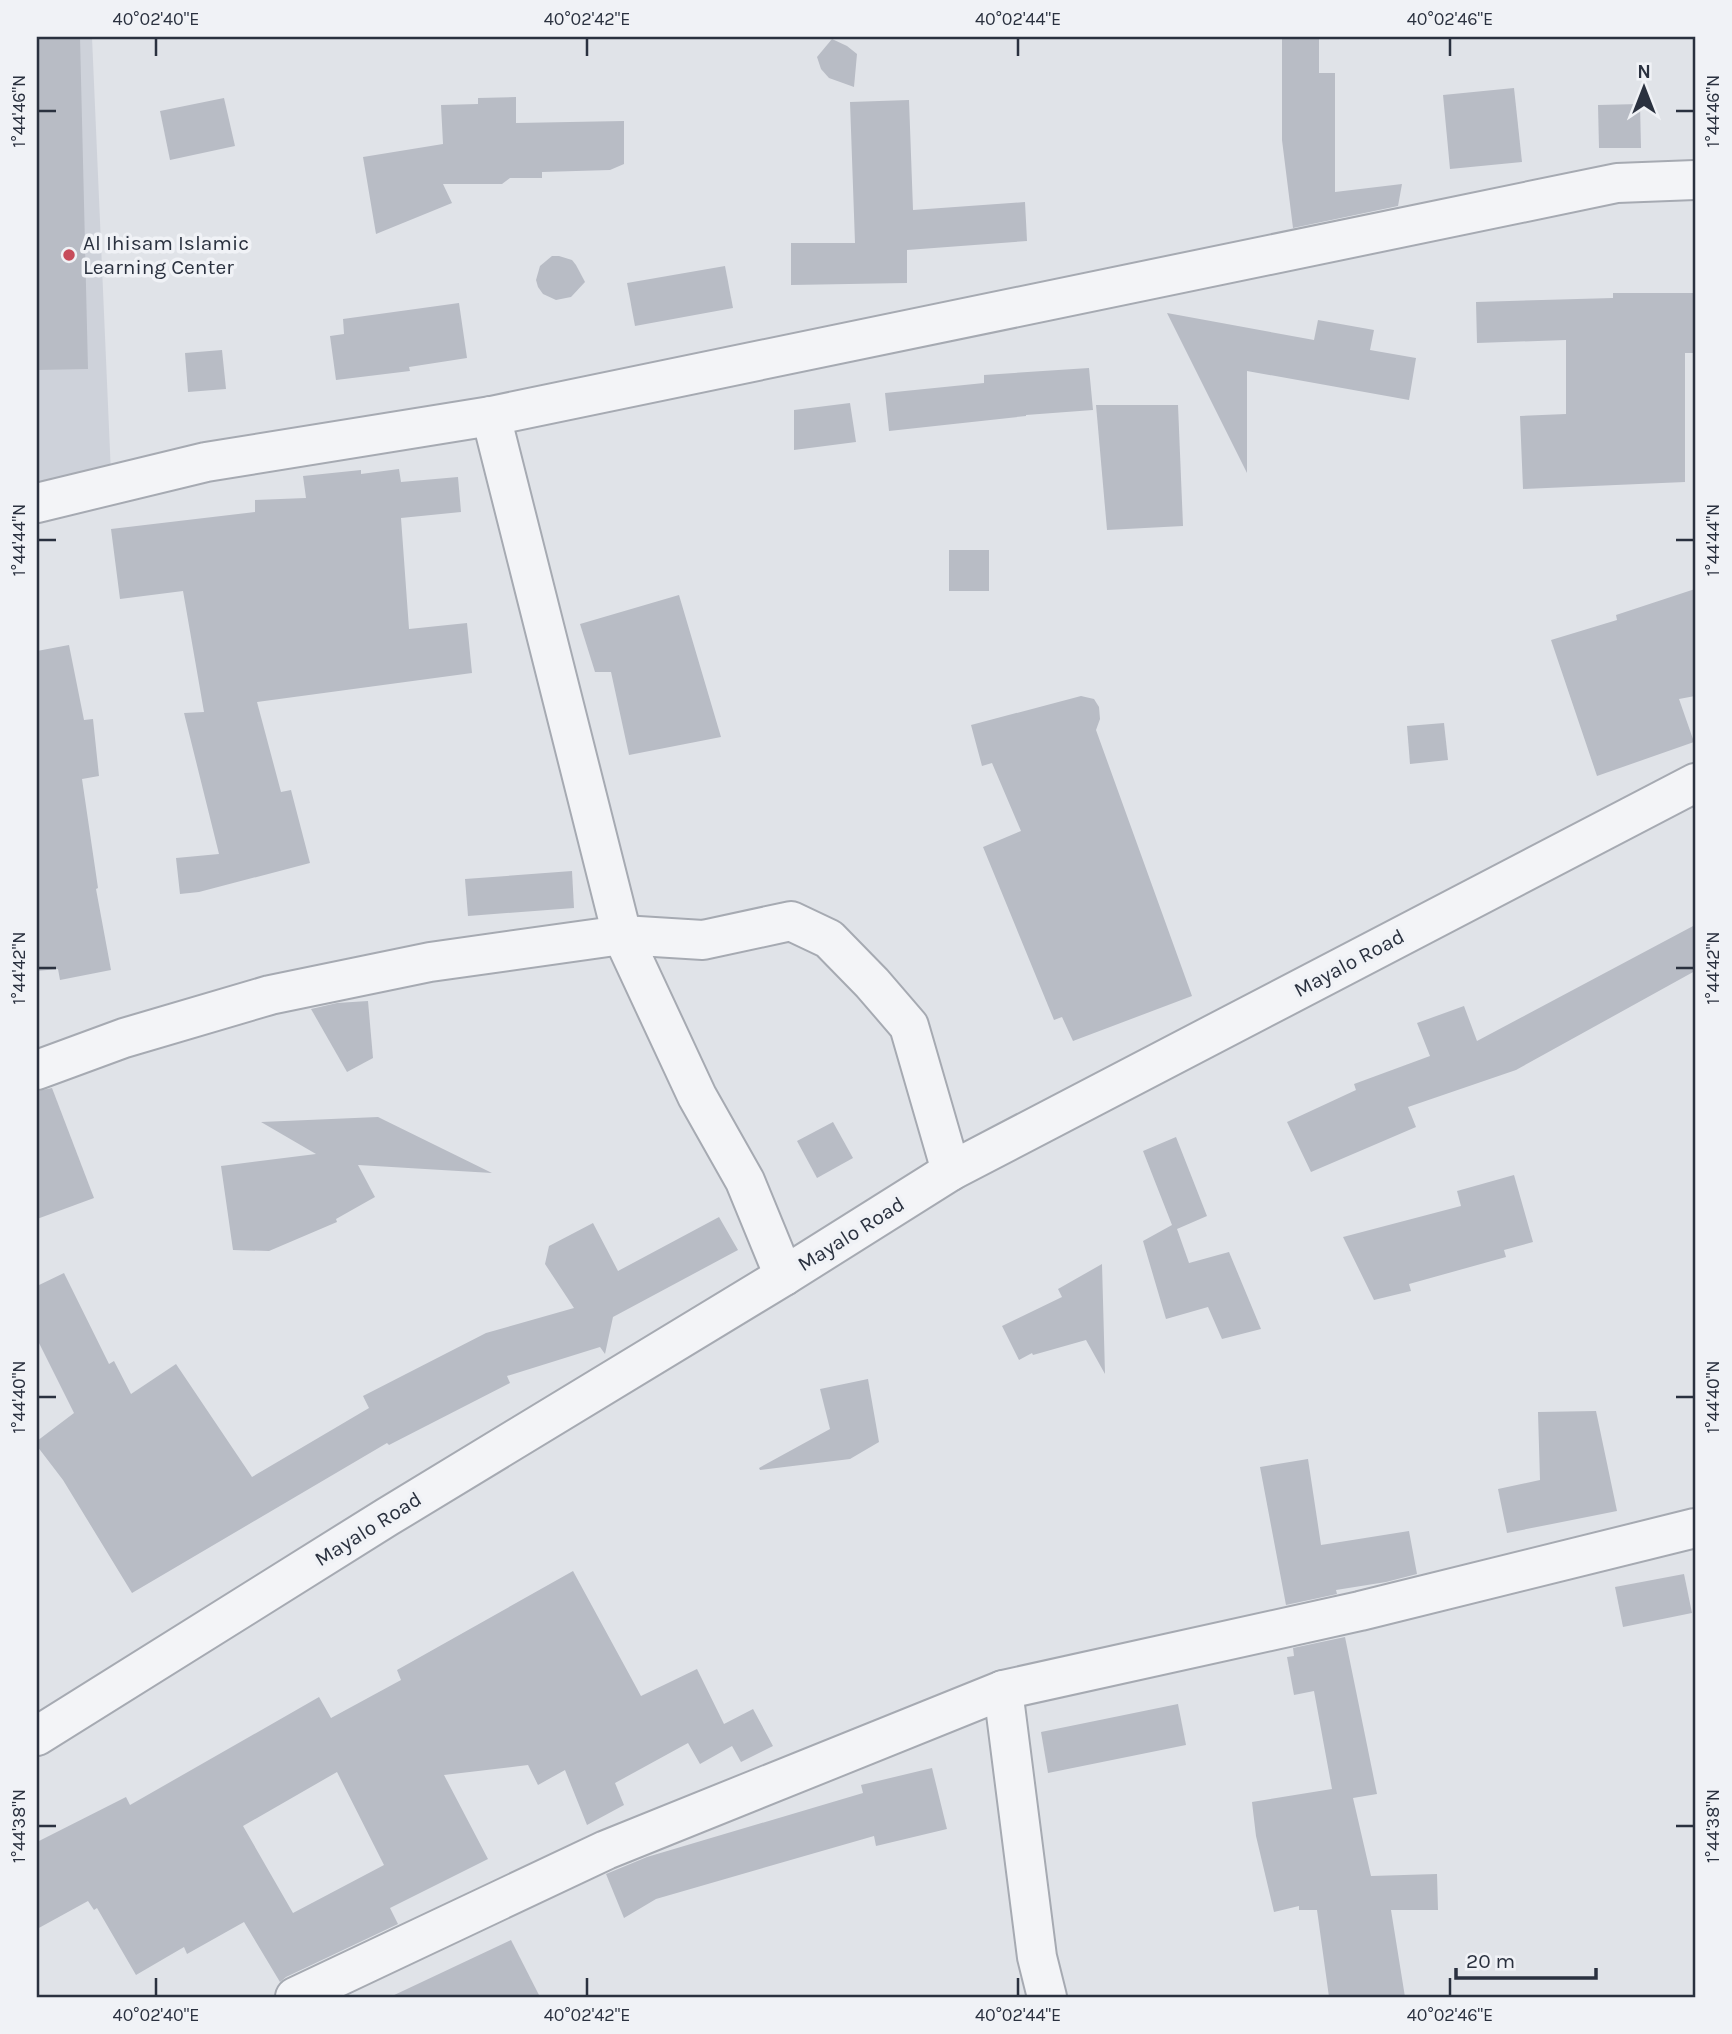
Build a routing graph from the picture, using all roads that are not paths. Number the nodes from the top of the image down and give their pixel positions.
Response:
1 (1695, 180) edge
2 (491, 416) junction
3 (37, 503) edge
4 (1695, 783) edge
5 (622, 935) junction
6 (37, 1070) edge
7 (951, 1171) junction
8 (784, 1276) junction
9 (1695, 1528) edge
10 (1003, 1690) junction
11 (37, 1736) edge
12 (295, 1997) edge
13 (1047, 1997) edge

1 - 2 street
2 - 3 street
2 - 5 street
4 - 7 street, Mayalo Road
5 - 6 street
5 - 7 street
5 - 8 street
7 - 8 street, Mayalo Road
8 - 11 street, Mayalo Road
9 - 10 street
10 - 12 street
10 - 13 street

